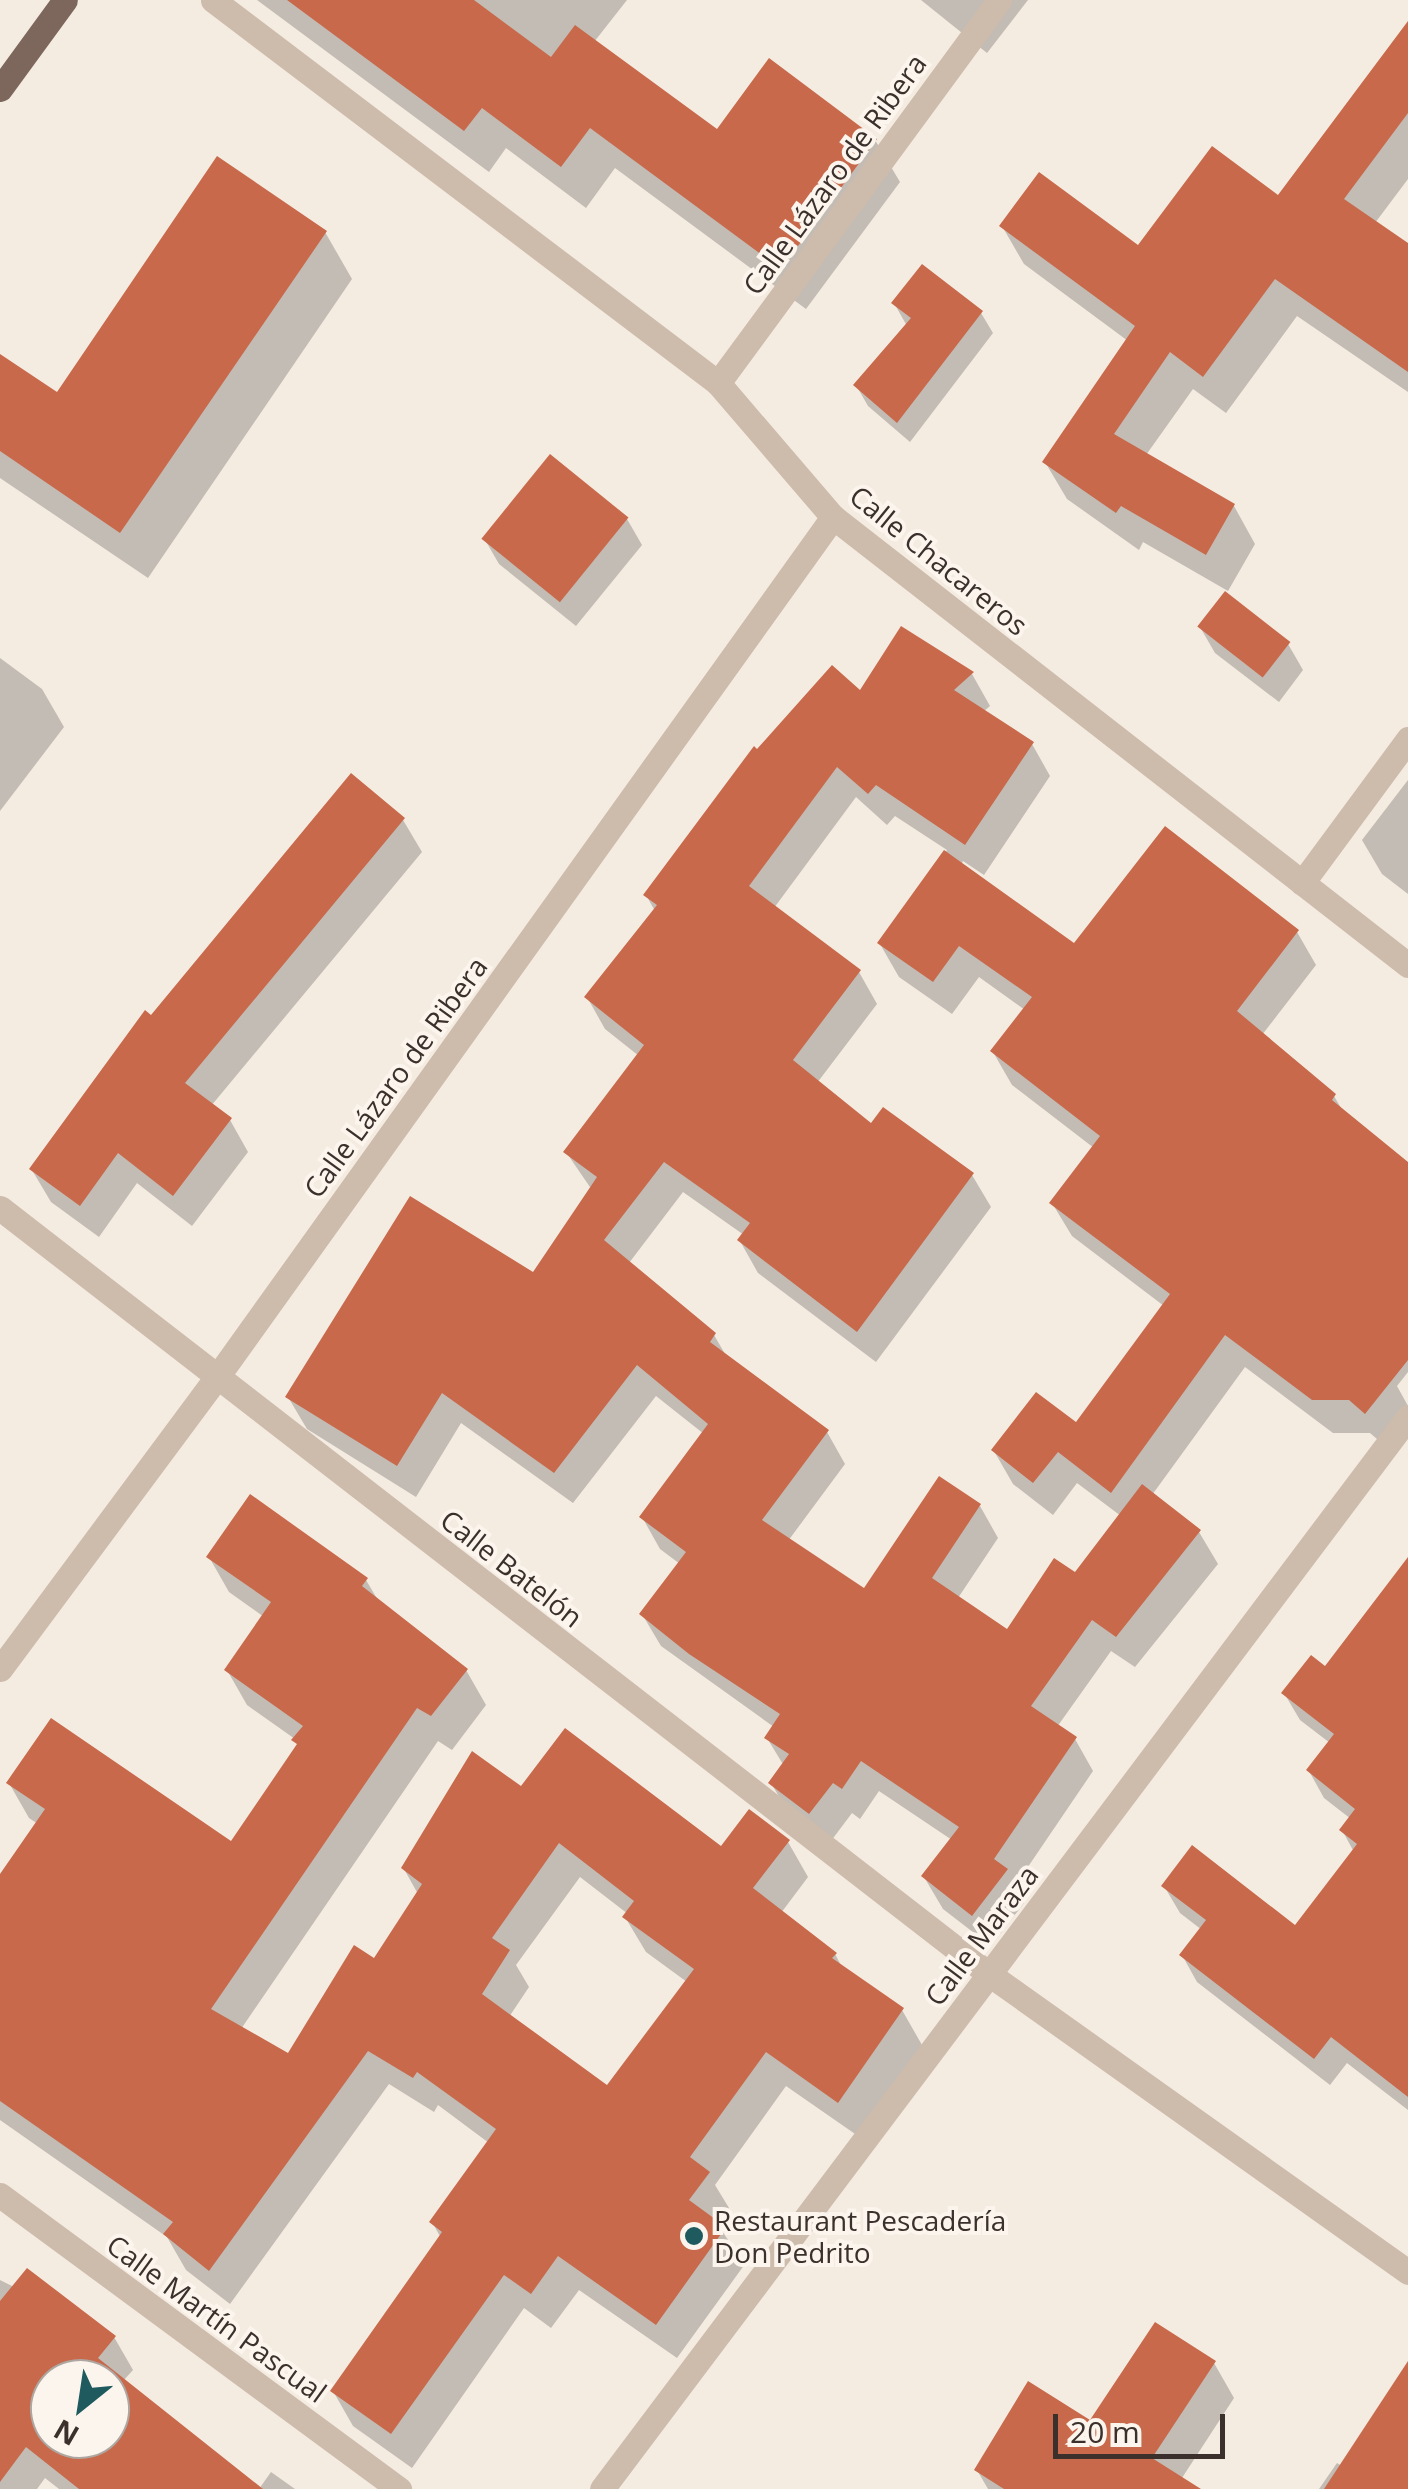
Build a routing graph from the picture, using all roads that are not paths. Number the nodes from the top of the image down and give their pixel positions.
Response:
1 (65, 0) edge
2 (213, 0) edge
3 (999, 0) edge
4 (0, 89) edge
5 (718, 383) junction
6 (833, 517) junction
7 (1408, 739) edge
8 (1302, 882) junction
9 (1408, 965) edge
10 (0, 1208) edge
11 (216, 1378) junction
12 (1408, 1417) edge
13 (0, 1669) edge
14 (989, 1974) junction
15 (0, 2195) edge
16 (1408, 2272) edge
17 (399, 2489) edge
18 (602, 2489) edge

1 - 4 main road
2 - 5 street, Calle Chacareros
3 - 5 street, Calle Lázaro de Ribera
5 - 6 street, Calle Chacareros
6 - 8 street, Calle Chacareros
6 - 11 street, Calle Lázaro de Ribera
7 - 8 street
8 - 9 street, Calle Chacareros
10 - 11 street, Calle Batelón
11 - 13 street, Calle Lázaro de Ribera
11 - 14 street, Calle Batelón
12 - 14 street, Calle Maraza
14 - 16 street, Calle Batelón
14 - 18 street, Calle Maraza
15 - 17 street, Calle Martín Pascual

